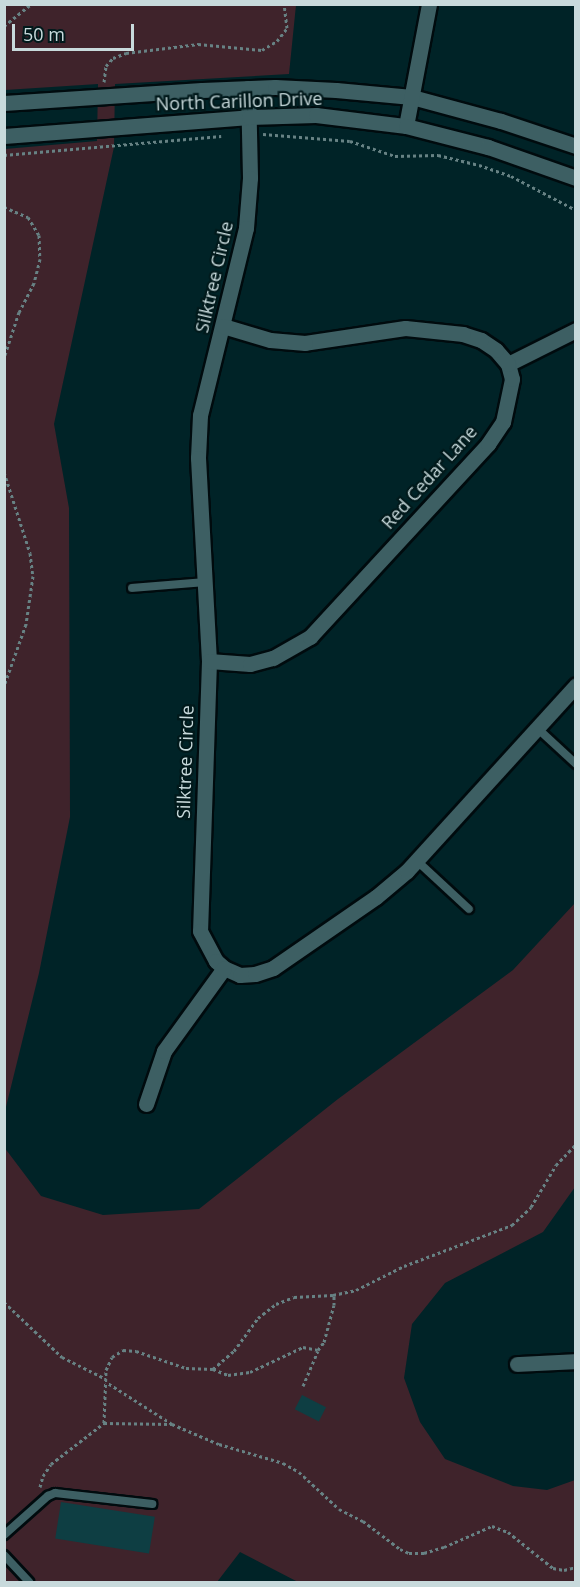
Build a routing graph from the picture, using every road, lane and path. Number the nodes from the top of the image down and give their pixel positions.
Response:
1 (31, 4) edge
2 (284, 4) edge
3 (429, 4) edge
4 (4, 26) edge
5 (104, 87) dead end
6 (248, 88) junction
7 (412, 97) junction
8 (4, 103) edge
9 (249, 117) junction
10 (406, 126) junction
11 (266, 134) dead end
12 (228, 135) dead end
13 (4, 136) edge
14 (427, 146) dead end
15 (576, 146) edge
16 (426, 154) junction
17 (4, 155) edge
18 (576, 178) edge
19 (4, 207) edge
20 (576, 210) edge
21 (223, 326) junction
22 (576, 330) edge
23 (4, 358) edge
24 (508, 364) junction
25 (4, 472) edge
26 (205, 582) junction
27 (132, 588) dead end
28 (209, 661) junction
29 (576, 685) edge
30 (4, 686) edge
31 (537, 728) junction
32 (576, 765) edge
33 (417, 860) junction
34 (469, 909) dead end
35 (224, 968) junction
36 (146, 1104) dead end
37 (576, 1144) edge
38 (334, 1295) junction
39 (4, 1302) edge
40 (319, 1349) junction
41 (576, 1360) edge
42 (517, 1364) dead end
43 (213, 1370) junction
44 (106, 1380) junction
45 (303, 1386) dead end
46 (104, 1423) junction
47 (172, 1424) junction
48 (152, 1504) dead end
49 (36, 1506) junction
50 (4, 1535) edge
51 (4, 1555) edge
52 (576, 1567) edge
53 (29, 1582) edge

1 - 4 path
2 - 5 path
3 - 7 street
6 - 7 street, North Carillon Drive
6 - 8 street, North Carillon Drive
6 - 9 street, Silktree Circle
7 - 10 street
7 - 15 street, North Carillon Drive
9 - 10 street, North Carillon Drive
9 - 13 street, North Carillon Drive
9 - 21 street, Silktree Circle
10 - 18 street, North Carillon Drive
11 - 16 path
12 - 17 path
14 - 16 path
16 - 20 path
19 - 23 path
21 - 24 street
21 - 26 street, Silktree Circle
22 - 24 street
24 - 28 street, Red Cedar Lane
25 - 30 path
26 - 27 lane
26 - 28 street, Silktree Circle
28 - 35 street, Silktree Circle
29 - 31 street
31 - 32 lane
31 - 33 street
33 - 34 lane
33 - 35 street
35 - 36 street
37 - 38 path
38 - 40 path
38 - 43 path
39 - 44 path
40 - 43 path
40 - 45 path
41 - 42 street
43 - 44 path
44 - 46 path
44 - 47 path
46 - 47 path
46 - 49 path
47 - 52 path
48 - 49 lane
49 - 50 lane
51 - 53 lane

